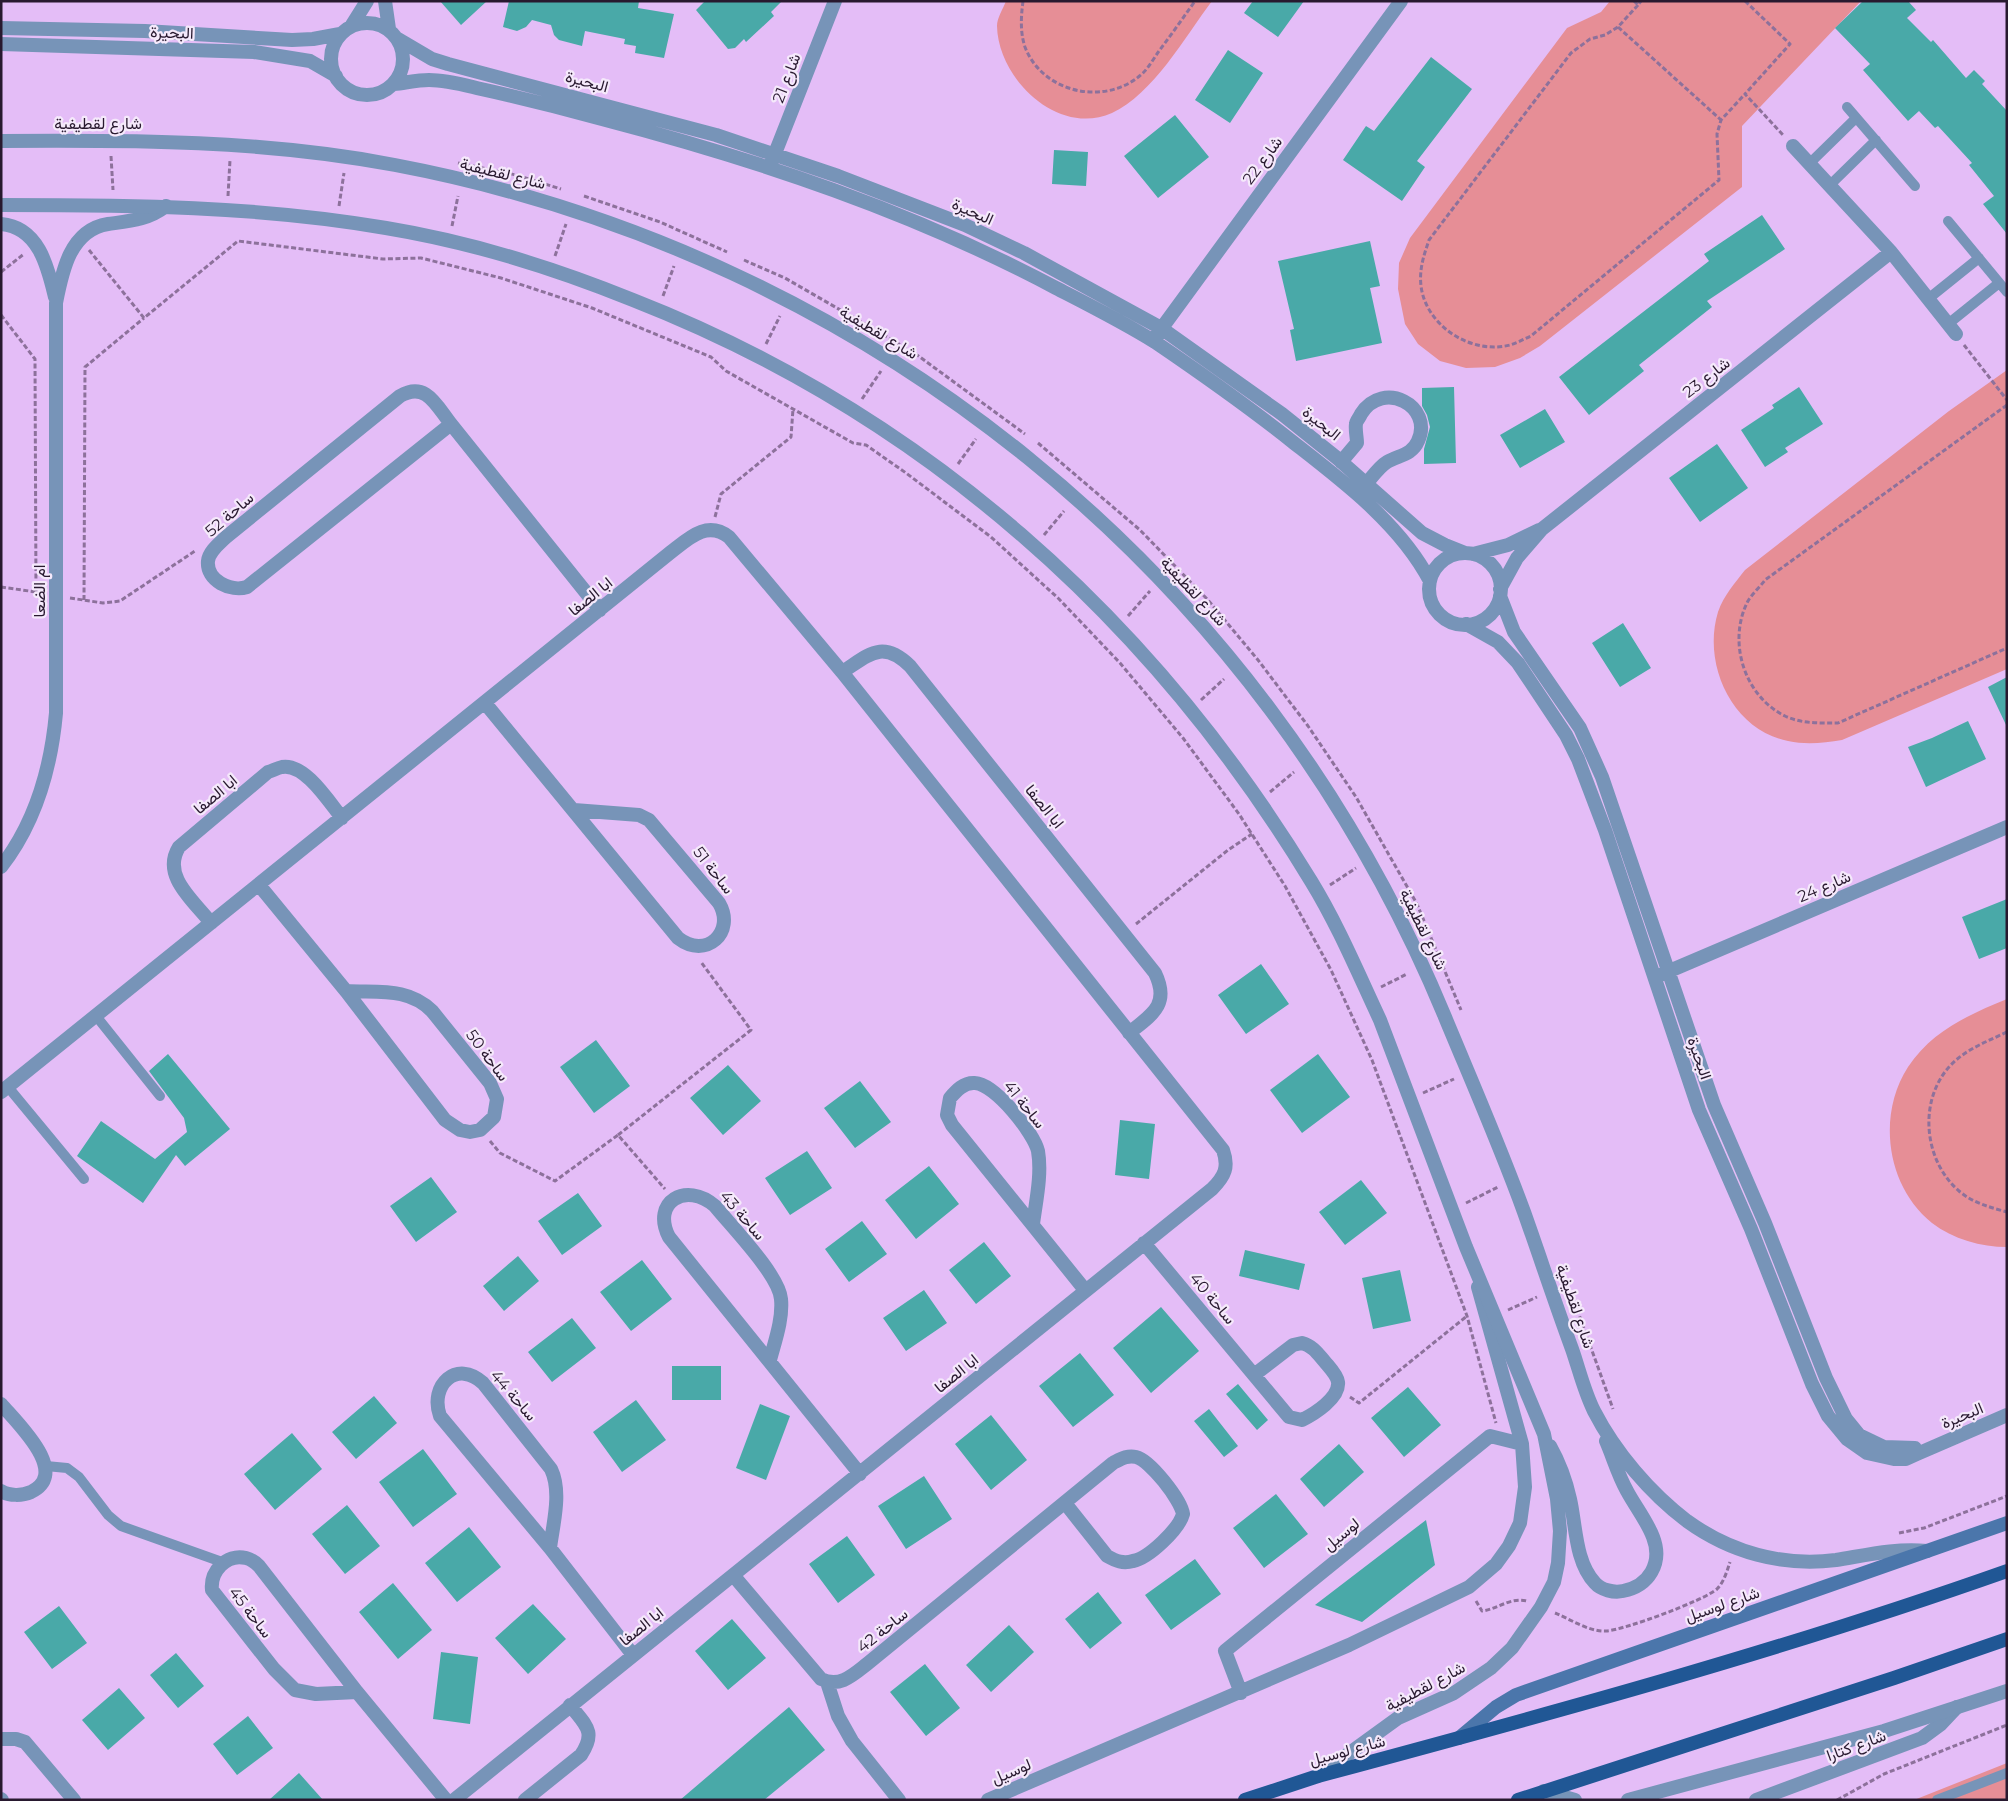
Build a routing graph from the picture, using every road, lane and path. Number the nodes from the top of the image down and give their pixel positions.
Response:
1 (367, 1) edge
2 (385, 1) edge
3 (835, 1) edge
4 (1023, 1) edge
5 (1194, 1) edge
6 (1401, 1) edge
7 (1634, 1) edge
8 (1745, 1) edge
9 (1640, 3) edge
10 (352, 25) junction
11 (1618, 27) junction
12 (1, 28) edge
13 (88, 30) junction
14 (340, 34) junction
15 (394, 34) junction
16 (239, 36) junction
17 (1, 44) edge
18 (89, 47) junction
19 (238, 51) junction
20 (336, 76) junction
21 (394, 84) junction
22 (1745, 94) junction
23 (591, 100) junction
24 (1847, 107) dead end
25 (589, 115) junction
26 (1856, 118) junction
27 (1722, 120) junction
28 (110, 140) junction
29 (1876, 140) junction
30 (1, 141) edge
31 (231, 144) junction
32 (1793, 146) joint
33 (775, 153) junction
34 (346, 157) junction
35 (450, 161) dead end
36 (1810, 164) junction
37 (769, 167) junction
38 (461, 179) junction
39 (1830, 185) junction
40 (1915, 186) dead end
41 (562, 189) dead end
42 (580, 195) dead end
43 (1, 205) edge
44 (114, 205) junction
45 (166, 206) junction
46 (227, 210) junction
47 (571, 210) junction
48 (337, 220) junction
49 (1948, 221) dead end
50 (1, 224) edge
51 (975, 230) junction
52 (80, 240) junction
53 (449, 242) junction
54 (36, 244) junction
55 (969, 244) junction
56 (680, 249) junction
57 (1891, 252) junction
58 (731, 254) dead end
59 (740, 258) dead end
60 (1979, 258) junction
61 (550, 269) junction
62 (1, 272) edge
63 (1999, 283) junction
64 (2007, 292) edge
65 (1928, 299) junction
66 (788, 300) junction
67 (56, 303) junction
68 (658, 309) junction
69 (1, 315) edge
70 (144, 318) junction
71 (1161, 328) junction
72 (1952, 329) junction
73 (1153, 341) junction
74 (759, 356) junction
75 (889, 358) junction
76 (2007, 400) edge
77 (2007, 406) edge
78 (793, 409) junction
79 (854, 410) junction
80 (451, 424) junction
81 (986, 424) junction
82 (1027, 436) dead end
83 (1035, 441) dead end
84 (1339, 460) junction
85 (1326, 469) junction
86 (950, 476) junction
87 (1366, 484) junction
88 (1076, 498) junction
89 (712, 529) junction
90 (1542, 529) junction
91 (1036, 545) junction
92 (215, 547) junction
93 (1469, 553) junction
94 (1160, 579) junction
95 (1430, 581) junction
96 (1, 586) edge
97 (36, 592) junction
98 (1500, 592) junction
99 (56, 596) junction
100 (84, 600) junction
101 (600, 610) junction
102 (1466, 624) junction
103 (1118, 627) junction
104 (2007, 648) edge
105 (1237, 666) junction
106 (842, 672) junction
107 (485, 703) junction
108 (1191, 710) junction
109 (1587, 743) junction
110 (1574, 751) junction
111 (1308, 761) junction
112 (1258, 801) junction
113 (574, 810) junction
114 (342, 818) junction
115 (2007, 827) edge
116 (1252, 834) junction
117 (1370, 860) junction
118 (1, 867) edge
119 (259, 885) junction
120 (1317, 892) junction
121 (211, 923) junction
122 (1124, 934) junction
123 (690, 946) junction
124 (1423, 966) junction
125 (1669, 972) junction
126 (1655, 978) junction
127 (346, 991) junction
128 (1367, 993) junction
129 (96, 1016) junction
130 (1464, 1017) dead end
131 (2007, 1032) edge
132 (1129, 1033) junction
133 (1468, 1073) junction
134 (4, 1086) edge
135 (160, 1096) dead end
136 (1410, 1099) junction
137 (480, 1130) junction
138 (618, 1135) junction
139 (84, 1179) dead end
140 (1512, 1180) junction
141 (674, 1200) junction
142 (1452, 1210) junction
143 (2007, 1212) edge
144 (1033, 1224) junction
145 (1144, 1243) junction
146 (1466, 1248) junction
147 (1085, 1290) junction
148 (1551, 1291) junction
149 (1570, 1291) dead end
150 (1467, 1316) junction
151 (1495, 1316) junction
152 (770, 1360) junction
153 (1254, 1375) junction
154 (1337, 1390) junction
155 (1, 1404) edge
156 (1593, 1410) junction
157 (2007, 1415) edge
158 (1616, 1417) dead end
159 (1544, 1434) junction
160 (1500, 1438) junction
161 (1522, 1444) junction
162 (1930, 1448) junction
163 (46, 1466) junction
164 (860, 1474) junction
165 (1, 1491) edge
166 (2007, 1496) edge
167 (1065, 1503) junction
168 (2007, 1523) edge
169 (1895, 1534) dead end
170 (550, 1548) junction
171 (1929, 1552) junction
172 (222, 1562) junction
173 (2007, 1572) edge
174 (733, 1575) junction
175 (2007, 1638) edge
176 (633, 1655) junction
177 (827, 1682) junction
178 (2007, 1691) edge
179 (357, 1692) junction
180 (1241, 1693) junction
181 (570, 1705) junction
182 (1957, 1707) junction
183 (2007, 1725) edge
184 (1459, 1738) junction
185 (1, 1739) edge
186 (2007, 1773) edge
187 (1318, 1776) junction
188 (1544, 1791) junction
189 (74, 1800) edge
190 (446, 1800) edge
191 (454, 1800) edge
192 (525, 1800) edge
193 (899, 1800) edge
194 (988, 1800) edge
195 (1245, 1800) edge
196 (1518, 1800) edge
197 (1575, 1800) edge
198 (1628, 1800) edge
199 (1756, 1800) edge
200 (1837, 1800) edge
201 (1937, 1800) edge

1 - 10 street
2 - 15 street
3 - 33 street, شارع 21
4 - 5 path
6 - 71 street, شارع 22
7 - 9 path
8 - 22 path
9 - 11 path
10 - 14 street
10 - 15 street
11 - 27 path
11 - 27 path
12 - 13 street, البحيرة
13 - 16 street, البحيرة
13 - 18 street
14 - 16 street, البحيرة
14 - 20 street
15 - 21 street
15 - 23 street, البحيرة
16 - 19 street
17 - 18 street, البحيرة
18 - 19 street, البحيرة
19 - 20 street, البحيرة
20 - 21 street
21 - 25 street, البحيرة
22 - 27 path
22 - 32 path
23 - 25 street
23 - 33 street, البحيرة
24 - 26 lane
25 - 37 street, البحيرة
26 - 29 lane
26 - 36 lane
28 - 30 street, شارع لقطيفية
28 - 31 street, شارع لقطيفية
28 - 44 path
29 - 39 lane
29 - 40 lane
31 - 34 street, شارع لقطيفية
31 - 46 path
32 - 36 street
33 - 37 street, شارع 21
33 - 51 street, البحيرة
34 - 38 street, شارع لقطيفية
34 - 48 path
35 - 41 path
36 - 39 street
37 - 55 street, البحيرة
38 - 47 street, شارع لقطيفية
38 - 53 path
39 - 57 street
42 - 58 path
43 - 44 street, شارع لقطيفية
44 - 45 street, شارع لقطيفية
45 - 46 street, شارع لقطيفية
45 - 52 street, ام الضعا
46 - 48 street, شارع لقطيفية
47 - 56 street, شارع لقطيفية
47 - 61 path
48 - 53 street, شارع لقطيفية
49 - 60 lane
50 - 54 street, ام الضعا
51 - 55 street
51 - 71 street, البحيرة
52 - 67 street, ام الضعا
52 - 70 path
53 - 61 street, شارع لقطيفية
54 - 62 path
54 - 67 street, ام الضعا
55 - 73 street, البحيرة
56 - 66 street, شارع لقطيفية
56 - 68 path
57 - 65 street
57 - 90 street, شارع 23
59 - 82 path
60 - 63 lane
60 - 65 lane
61 - 68 street, شارع لقطيفية
63 - 64 lane
63 - 72 lane
65 - 72 street
66 - 74 path
66 - 75 street, شارع لقطيفية
67 - 99 street, ام الضعا
68 - 74 street, شارع لقطيفية
69 - 97 path
70 - 78 path
70 - 100 path
71 - 73 street, شارع 22
71 - 84 street, البحيرة
72 - 76 path
73 - 85 street, البحيرة
74 - 79 street, شارع لقطيفية
75 - 79 path
75 - 81 street, شارع لقطيفية
77 - 104 path
78 - 89 path
78 - 116 path
79 - 86 street, شارع لقطيفية
80 - 92 street, ساحة 52
80 - 92 street, ساحة 52
80 - 101 street, ساحة 52
81 - 86 path
81 - 88 street, شارع لقطيفية
83 - 130 path
84 - 85 street
84 - 87 street, البحيرة
84 - 87 street
85 - 95 street, البحيرة
86 - 91 street, شارع لقطيفية
87 - 93 street, البحيرة
88 - 91 path
88 - 94 street, شارع لقطيفية
89 - 101 street, ابا الصفا
89 - 106 street, ابا الصفا
90 - 93 street, شارع 23
90 - 98 street, شارع 23
91 - 103 street, شارع لقطيفية
92 - 100 path
93 - 95 street
93 - 98 street
94 - 103 path
94 - 105 street, شارع لقطيفية
95 - 102 street
96 - 97 path
97 - 99 path
98 - 102 street
98 - 109 street, البحيرة
99 - 100 path
99 - 118 street, ام الضعا
101 - 107 street, ابا الصفا
102 - 110 street, البحيرة
103 - 108 street, شارع لقطيفية
105 - 108 path
105 - 111 street, شارع لقطيفية
106 - 122 street, ابا الصفا
106 - 132 street, ابا الصفا
107 - 113 street
107 - 114 street, ابا الصفا
108 - 112 street, شارع لقطيفية
109 - 110 street
109 - 125 street, البحيرة
110 - 126 street, البحيرة
111 - 112 path
111 - 117 street, شارع لقطيفية
112 - 120 street, شارع لقطيفية
113 - 123 street
113 - 123 street, ساحة 51
114 - 119 street, ابا الصفا
114 - 121 street, ابا الصفا
115 - 125 street, شارع 24
116 - 122 path
116 - 150 path
117 - 120 path
117 - 124 street, شارع لقطيفية
119 - 121 street, ابا الصفا
119 - 127 street
120 - 128 street, شارع لقطيفية
121 - 129 street, ابا الصفا
122 - 132 street, ابا الصفا
123 - 138 path
124 - 128 path
124 - 133 street, شارع لقطيفية
125 - 126 street, شارع 24
125 - 162 street, البحيرة
126 - 162 street, البحيرة
127 - 137 street
127 - 137 street, ساحة 50
128 - 136 street, شارع لقطيفية
129 - 134 street, ابا الصفا
129 - 135 lane
131 - 143 path
132 - 145 street, ابا الصفا
133 - 136 path
133 - 140 street, شارع لقطيفية
134 - 139 lane
136 - 142 street, شارع لقطيفية
137 - 138 path
138 - 141 path
140 - 142 path
140 - 148 street, شارع لقطيفية
141 - 152 street
141 - 152 street, ساحة 43
142 - 146 street, شارع لقطيفية
144 - 144 street, ساحة 41
144 - 147 street, ساحة 41
145 - 147 street, ابا الصفا
145 - 153 street, ساحة 40
146 - 151 street, شارع لقطيفية
146 - 161 street, لوسيل
147 - 164 street, ابا الصفا
148 - 151 path
148 - 156 street, شارع لقطيفية
149 - 158 path
150 - 154 path
150 - 160 path
151 - 159 street, شارع لقطيفية
152 - 164 street
153 - 154 street, ساحة 40
153 - 154 street
155 - 163 street
156 - 159 street
156 - 171 street, شارع لقطيفية
157 - 162 street, البحيرة
159 - 187 street, شارع لقطيفية
160 - 161 street
160 - 180 street, لوسيل
161 - 180 street, لوسيل
163 - 165 street
163 - 172 lane
164 - 174 street, ابا الصفا
166 - 169 path
167 - 167 street, ساحة 42
167 - 177 street, ساحة 42
168 - 171 main road, شارع لوسيل
170 - 170 street, ساحة 44
170 - 176 street, ساحة 44
171 - 184 main road, شارع لوسيل
172 - 179 street
172 - 179 street, ساحة 45
173 - 184 highway, شارع لوسيل
174 - 176 street, ابا الصفا
174 - 177 street
175 - 188 highway
176 - 181 street, ابا الصفا
177 - 193 street
178 - 182 street
179 - 190 street
180 - 194 street, لوسيل
181 - 191 street, ابا الصفا
181 - 192 street
182 - 198 street
182 - 199 street, شارع كتارا
183 - 200 path
184 - 187 highway, شارع لوسيل
185 - 189 street
186 - 201 lane
187 - 195 highway, شارع لوسيل
188 - 196 highway
188 - 197 street

